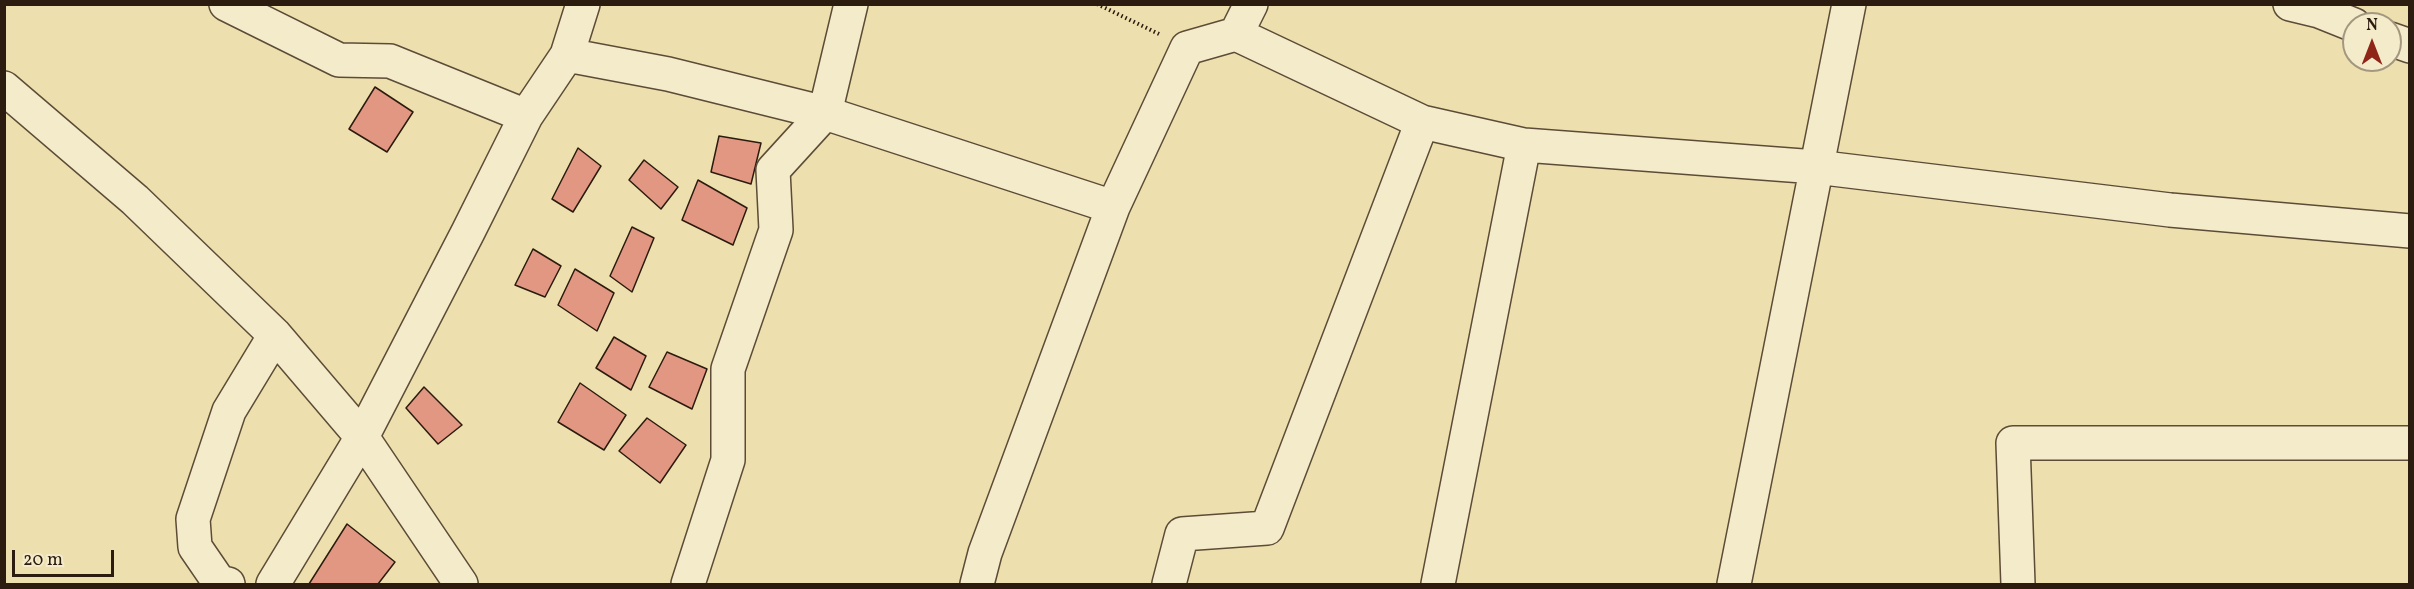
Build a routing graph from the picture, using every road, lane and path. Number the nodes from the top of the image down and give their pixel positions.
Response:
1 (226, 4) edge
2 (583, 4) edge
3 (851, 4) edge
4 (1097, 4) edge
5 (1251, 4) edge
6 (1849, 4) edge
7 (2290, 4) edge
8 (2342, 20) edge
9 (1236, 34) junction
10 (1187, 48) junction
11 (567, 55) junction
12 (4, 88) edge
13 (825, 113) junction
14 (526, 116) junction
15 (1422, 122) junction
16 (1524, 145) junction
17 (1816, 167) junction
18 (1113, 207) junction
19 (2409, 231) edge
20 (275, 335) junction
21 (362, 437) junction
22 (2409, 443) edge
23 (228, 585) edge
24 (273, 585) edge
25 (461, 585) edge
26 (688, 585) edge
27 (977, 585) edge
28 (1169, 585) edge
29 (1438, 585) edge
30 (1734, 585) edge
31 (2018, 585) edge

1 - 14 street
2 - 11 street
3 - 13 street
4 - 10 path
5 - 9 street
6 - 17 street
7 - 8 street
9 - 10 street
9 - 15 street
10 - 18 street
11 - 13 street
11 - 14 street
12 - 20 street
13 - 18 street
13 - 26 street
14 - 21 street
15 - 16 street
15 - 28 street
16 - 17 street
16 - 29 street
17 - 19 street
17 - 30 street
18 - 27 street
20 - 21 street
20 - 23 street
21 - 24 street
21 - 25 street
22 - 31 street

